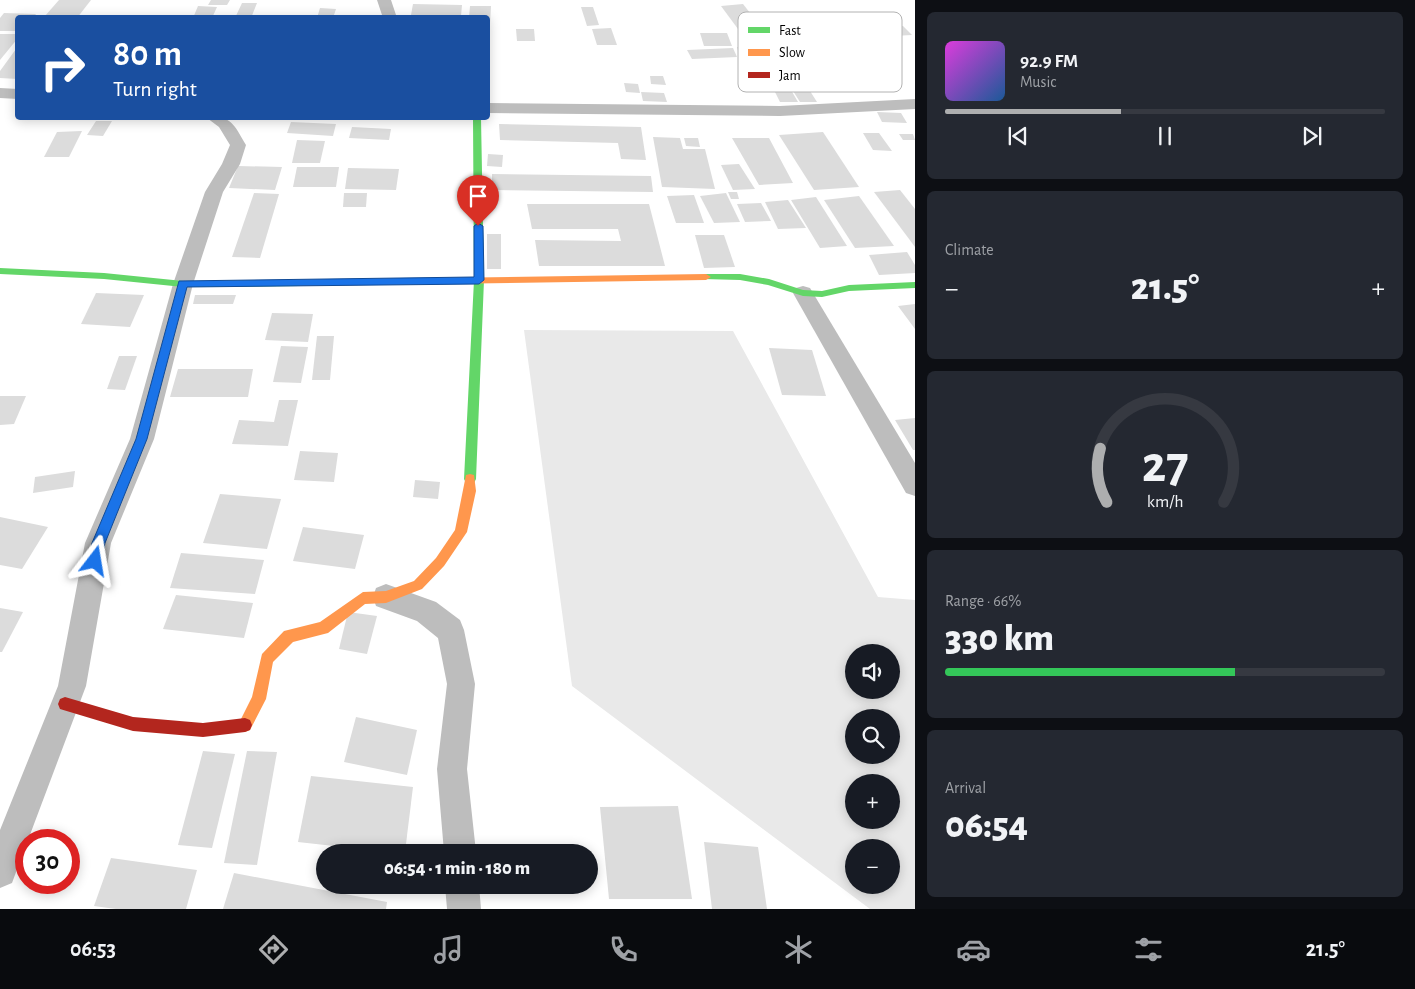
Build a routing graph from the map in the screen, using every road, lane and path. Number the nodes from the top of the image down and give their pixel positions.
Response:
1 (384, 0) edge
2 (389, 15) edge
3 (0, 93) edge
4 (15, 94) edge
5 (915, 104) edge
6 (490, 108) edge
7 (219, 120) edge
8 (477, 120) edge
9 (0, 270) edge
10 (479, 280) junction
11 (183, 284) junction
12 (915, 285) edge
13 (802, 294) junction
14 (915, 485) edge
15 (386, 597) junction
16 (65, 704) junction
17 (459, 844) edge
18 (0, 871) edge
19 (463, 894) edge
20 (464, 909) edge

1 - 2 street
3 - 4 street
5 - 6 street
7 - 11 street
8 - 10 street
9 - 11 street
10 - 11 street
10 - 13 street
10 - 15 street
11 - 16 street
12 - 13 street
13 - 14 street
15 - 16 street
15 - 17 street
16 - 18 street
19 - 20 street

